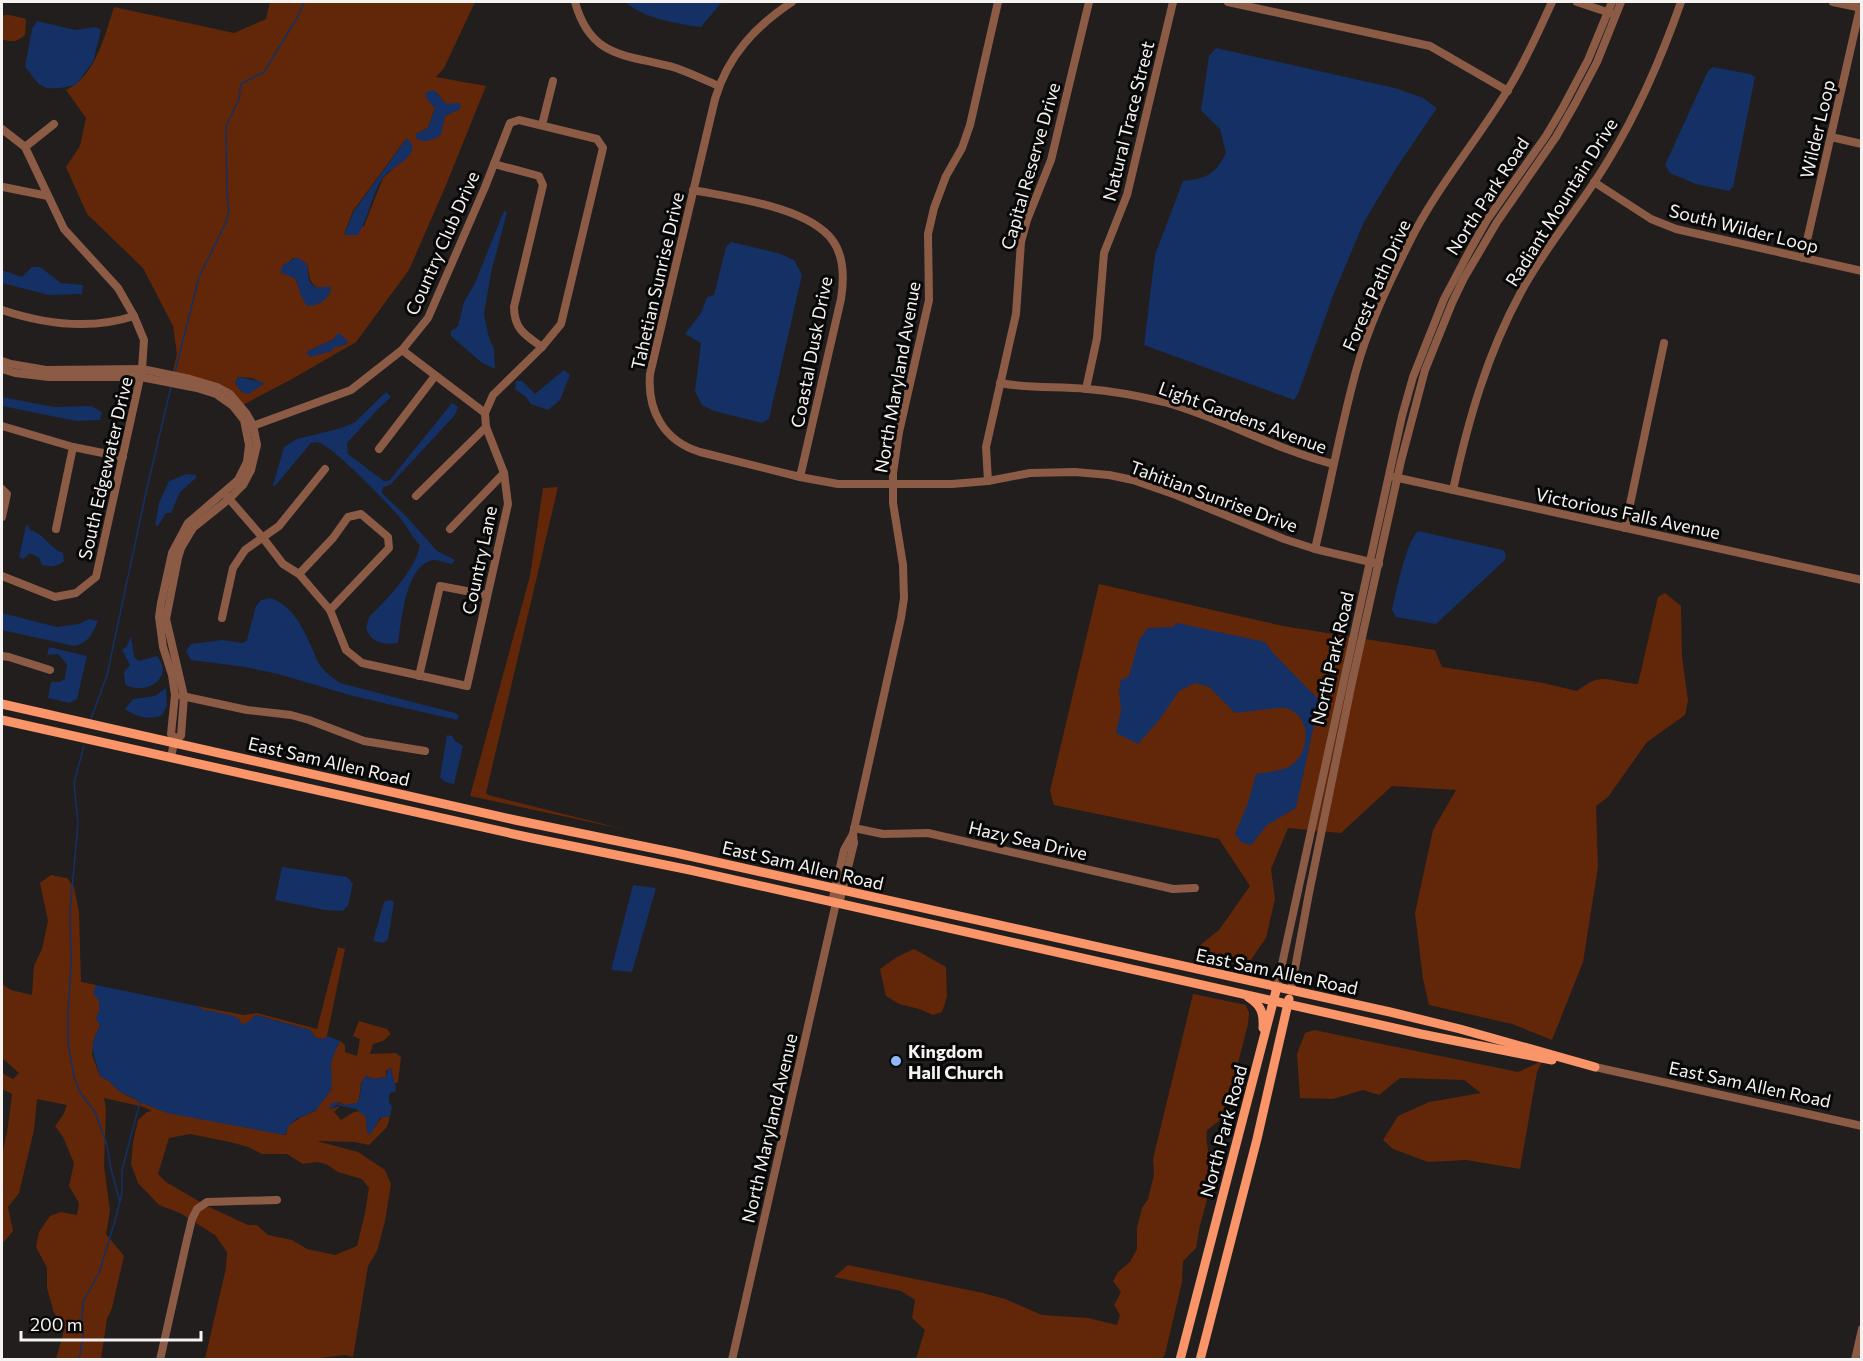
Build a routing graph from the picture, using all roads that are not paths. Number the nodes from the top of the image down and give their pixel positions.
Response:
1 (575, 2) edge
2 (792, 2) edge
3 (998, 2) edge
4 (1089, 2) edge
5 (1173, 2) edge
6 (1228, 2) edge
7 (1552, 2) edge
8 (1577, 2) edge
9 (1612, 2) edge
10 (1621, 2) edge
11 (1681, 2) edge
12 (1833, 2) edge
13 (1861, 8) edge
14 (1612, 14) junction
15 (553, 81) dead end
16 (719, 86) junction
17 (1508, 91) junction
18 (54, 124) dead end
19 (542, 125) junction
20 (2, 129) edge
21 (1831, 137) junction
22 (1862, 144) edge
23 (25, 147) junction
24 (494, 164) junction
25 (1594, 182) junction
26 (3, 187) edge
27 (693, 190) junction
28 (48, 196) junction
29 (1803, 258) junction
30 (1862, 271) edge
31 (2, 310) edge
32 (134, 316) junction
33 (1664, 343) dead end
34 (542, 347) junction
35 (402, 350) junction
36 (5, 366) edge
37 (141, 373) junction
38 (435, 376) junction
39 (1000, 383) junction
40 (1086, 388) junction
41 (485, 413) junction
42 (2, 426) edge
43 (250, 426) junction
44 (486, 427) junction
45 (73, 447) junction
46 (379, 450) dead end
47 (123, 457) junction
48 (1333, 464) junction
49 (325, 469) dead end
50 (504, 473) junction
51 (1389, 476) junction
52 (800, 477) junction
53 (1398, 477) junction
54 (988, 481) junction
55 (893, 484) junction
56 (2, 489) edge
57 (1453, 490) junction
58 (226, 496) junction
59 (416, 496) dead end
60 (2, 516) edge
61 (1625, 528) junction
62 (56, 529) dead end
63 (450, 529) dead end
64 (263, 538) junction
65 (1315, 549) junction
66 (1370, 561) junction
67 (1379, 564) junction
68 (299, 574) junction
69 (2, 576) edge
70 (1862, 580) edge
71 (487, 595) junction
72 (330, 610) junction
73 (222, 618) dead end
74 (2, 656) edge
75 (50, 670) dead end
76 (176, 674) junction
77 (419, 676) junction
78 (175, 695) junction
79 (184, 696) junction
80 (2, 704) edge
81 (178, 714) junction
82 (2, 720) edge
83 (174, 740) junction
84 (425, 751) dead end
85 (171, 757) junction
86 (853, 831) junction
87 (1196, 888) dead end
88 (839, 890) junction
89 (836, 903) junction
90 (1277, 987) junction
91 (1290, 990) junction
92 (1240, 994) junction
93 (1274, 1001) junction
94 (1288, 1004) junction
95 (1264, 1040) junction
96 (1595, 1067) junction
97 (1862, 1126) edge
98 (277, 1200) dead end
99 (1862, 1329) edge
100 (160, 1359) edge
101 (732, 1359) edge
102 (1180, 1359) edge
103 (1200, 1359) edge
104 (1855, 1359) edge

1 - 16 street
2 - 16 street, Tahetian Sunrise Drive
3 - 55 street, North Maryland Avenue
4 - 39 street, Capital Reserve Drive
5 - 40 street, Natural Trace Street
6 - 17 street
7 - 17 street, Forest Path Drive
8 - 14 street
9 - 14 street, North Park Road
10 - 14 street, North Park Road
11 - 25 street, Radiant Mountain Drive
12 - 13 street
13 - 21 street, Wilder Loop
14 - 51 street, North Park Road
14 - 53 street, North Park Road
15 - 19 street
16 - 27 street, Tahetian Sunrise Drive
17 - 48 street, Forest Path Drive
18 - 23 street
19 - 24 street
19 - 34 street
20 - 23 street
21 - 22 street
21 - 29 street, Wilder Loop
23 - 28 street, South Edgewater Drive
24 - 34 street, Country Club Drive
24 - 35 street, Country Club Drive
25 - 29 street, South Wilder Loop
25 - 57 street, Radiant Mountain Drive
26 - 28 street
27 - 52 street, Tahetian Sunrise Drive
27 - 52 street, Coastal Dusk Drive
28 - 32 street, South Edgewater Drive
29 - 30 street, South Wilder Loop
31 - 32 street
32 - 37 street, South Edgewater Drive
33 - 61 street
34 - 41 street
35 - 38 street
35 - 43 street, Country Club Drive
36 - 37 street
37 - 43 street
37 - 47 street, South Edgewater Drive
38 - 41 street
38 - 46 street
39 - 40 street, Light Gardens Avenue
39 - 54 street, Capital Reserve Drive
40 - 48 street, Light Gardens Avenue
41 - 44 street, Country Lane
42 - 45 street
43 - 58 street
44 - 50 street, Country Lane
44 - 59 street
45 - 47 street
45 - 62 street
47 - 69 street, South Edgewater Drive
48 - 65 street, Forest Path Drive
49 - 64 street
50 - 63 street
50 - 71 street, Country Lane
51 - 53 street, Victorious Falls Avenue
51 - 66 street, North Park Road
52 - 55 street, Tahetian Sunrise Drive
53 - 57 street, Victorious Falls Avenue
53 - 67 street, North Park Road
54 - 55 street, Tahitian Sunrise Drive
54 - 65 street, Tahitian Sunrise Drive
55 - 86 street, North Maryland Avenue
56 - 60 street
57 - 61 street, Victorious Falls Avenue
58 - 64 street, Country Lane
58 - 76 street
61 - 70 street, Victorious Falls Avenue
64 - 68 street, Country Lane
64 - 73 street
65 - 66 street, Tahitian Sunrise Drive
66 - 67 street, Tahitian Sunrise Drive
66 - 90 street, North Park Road
67 - 91 street, North Park Road
68 - 72 street, Country Lane
68 - 72 street
71 - 77 street
71 - 77 street, Country Lane
72 - 77 street, Country Lane
74 - 75 street
76 - 78 street
76 - 79 street
78 - 79 street
78 - 81 street
79 - 81 street
79 - 84 street
80 - 83 main road, East Sam Allen Road
81 - 83 street
82 - 85 main road, East Sam Allen Road
83 - 85 street
83 - 88 main road, East Sam Allen Road
85 - 89 main road, East Sam Allen Road
86 - 87 street, Hazy Sea Drive
86 - 88 street, North Maryland Avenue
88 - 89 street, North Maryland Avenue
88 - 90 main road, East Sam Allen Road
89 - 92 main road, East Sam Allen Road
89 - 101 street, North Maryland Avenue
90 - 91 main road, East Sam Allen Road
90 - 93 main road, North Park Road
91 - 94 main road, North Park Road
91 - 96 main road, East Sam Allen Road
92 - 93 main road, East Sam Allen Road
92 - 95 main road
93 - 94 main road, East Sam Allen Road
93 - 95 main road, North Park Road
94 - 96 main road, East Sam Allen Road
94 - 103 main road, North Park Road
95 - 102 main road, North Park Road
96 - 97 street, East Sam Allen Road
98 - 100 street
99 - 104 street

